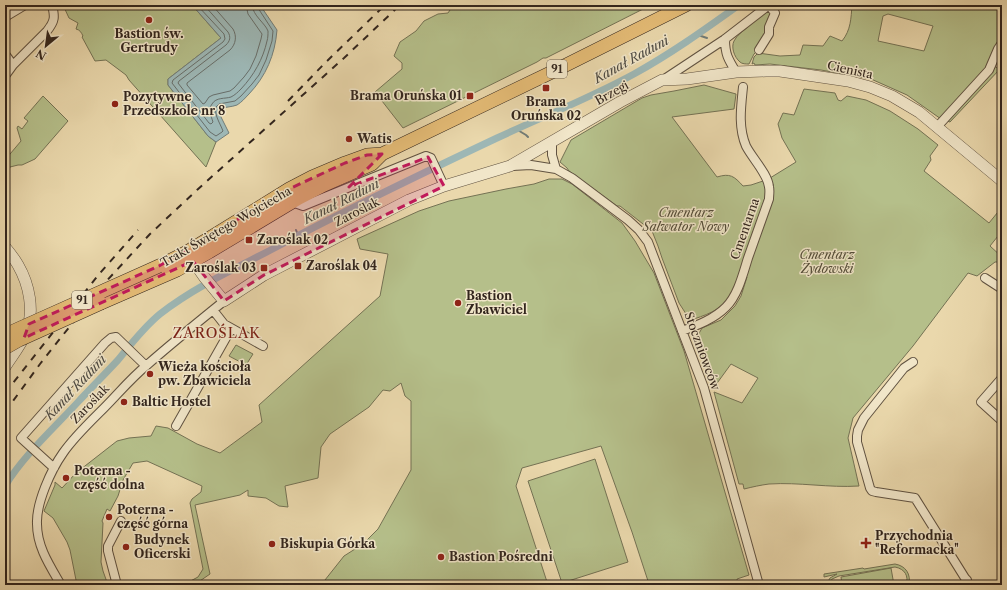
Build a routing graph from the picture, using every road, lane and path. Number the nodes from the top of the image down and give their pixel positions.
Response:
1 (25, 5) edge
2 (52, 5) edge
3 (686, 5) edge
4 (769, 5) edge
5 (5, 16) edge
6 (725, 38) junction
7 (1002, 43) edge
8 (759, 50) dead end
9 (5, 54) edge
10 (13, 65) junction
11 (736, 72) junction
12 (5, 76) edge
13 (662, 80) junction
14 (743, 87) dead end
15 (937, 127) junction
16 (552, 142) junction
17 (382, 154) junction
18 (510, 166) junction
19 (556, 169) junction
20 (1002, 181) edge
21 (444, 186) junction
22 (292, 202) junction
23 (5, 247) edge
24 (190, 256) junction
25 (985, 278) dead end
26 (1002, 289) edge
27 (221, 297) junction
28 (213, 310) junction
29 (231, 329) junction
30 (682, 330) junction
31 (5, 335) edge
32 (263, 346) dead end
33 (5, 348) edge
34 (913, 362) dead end
35 (146, 366) junction
36 (5, 367) edge
37 (1002, 378) edge
38 (1002, 420) edge
39 (176, 426) dead end
40 (54, 468) junction
41 (121, 521) dead end
42 (61, 585) edge
43 (117, 585) edge
44 (758, 585) edge
45 (966, 585) edge

1 - 5 street
2 - 10 street
3 - 17 main road, Trakt Świętego Wojciecha / 91
4 - 6 street, Brzegi
4 - 8 street, Brzegi
6 - 11 street
6 - 13 street, Brzegi
7 - 15 street
9 - 10 street
10 - 12 street
11 - 13 street, Cienista
11 - 15 street, Cienista
13 - 16 street, Brzegi
14 - 30 street, Cmentarna
15 - 20 street, Cienista
16 - 18 street, Brzegi
16 - 19 street
17 - 22 main road, Trakt Świętego Wojciecha / 91
17 - 24 main road, Trakt Świętego Wojciecha
18 - 19 street, Stoczniowców
18 - 21 street, Zaroślak
19 - 30 street, Stoczniowców
21 - 22 street, Trakt Świętego Wojciecha
21 - 27 street, Zaroślak
22 - 24 main road, Trakt Świętego Wojciecha / 91
23 - 36 street
24 - 27 street
24 - 31 main road, Trakt Świętego Wojciecha / 91, bridge
24 - 33 main road, Trakt Świętego Wojciecha / 91, bridge
25 - 26 street
27 - 28 street, Zaroślak
28 - 29 street
28 - 35 street, Zaroślak
29 - 32 street
29 - 39 street
30 - 44 street, Stoczniowców
34 - 45 street
35 - 40 street, Zaroślak
35 - 40 street
37 - 38 street
40 - 42 street, Zaroślak
41 - 43 street

